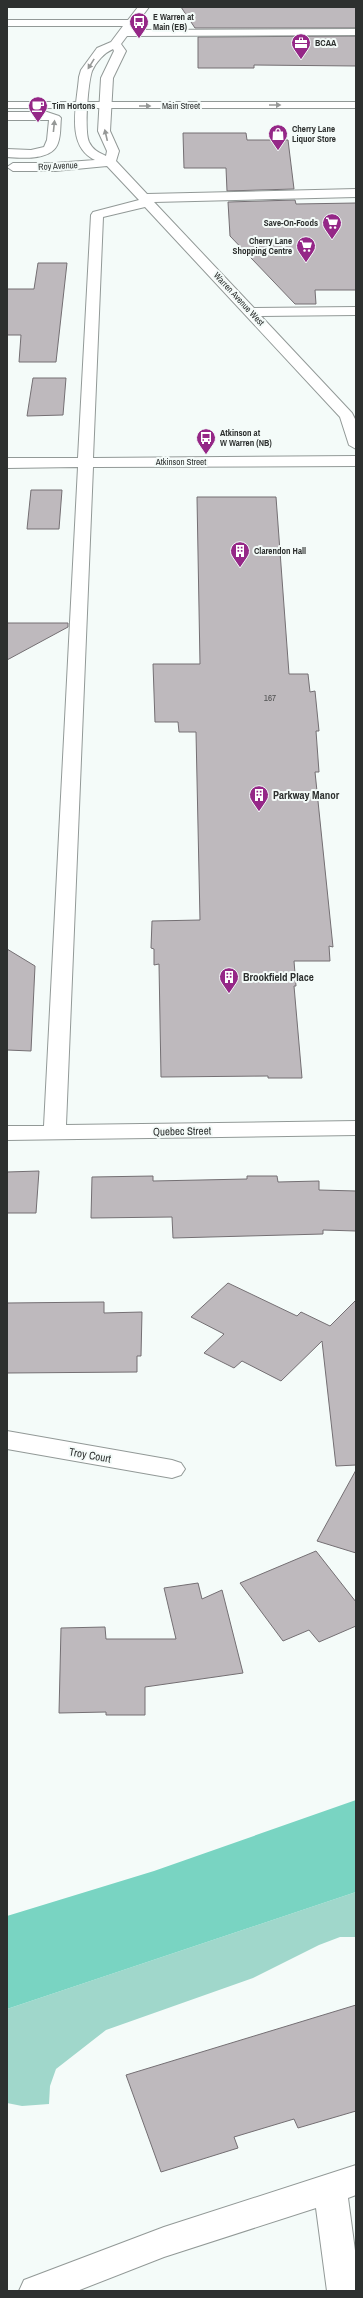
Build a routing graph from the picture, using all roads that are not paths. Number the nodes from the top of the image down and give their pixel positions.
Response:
1 (144, 7) edge
2 (24, 12) dead end
3 (10, 23) edge
4 (131, 23) junction
5 (356, 32) edge
6 (124, 33) junction
7 (115, 44) junction
8 (356, 95) edge
9 (7, 96) edge
10 (83, 101) junction
11 (106, 101) junction
12 (7, 105) edge
13 (356, 105) edge
14 (7, 116) edge
15 (52, 143) junction
16 (7, 148) edge
17 (7, 154) edge
18 (110, 162) junction
19 (7, 168) edge
20 (356, 193) edge
21 (146, 200) junction
22 (356, 311) edge
23 (251, 312) junction
24 (356, 445) edge
25 (356, 461) edge
26 (85, 462) junction
27 (7, 463) edge
28 (356, 1128) edge
29 (7, 1133) edge
30 (55, 1133) junction
31 (7, 1440) edge
32 (172, 1469) dead end
33 (343, 2184) edge
34 (36, 2291) edge
35 (344, 2291) edge

1 - 4 street
2 - 3 street
3 - 4 street
4 - 6 street
5 - 6 street
6 - 7 street
7 -> 10 street, Warren Avenue West
7 - 11 street
8 - 11 street, Main Street
9 - 10 street, Main Street
10 - 11 street, Main Street
10 - 12 street, Main Street
10 - 18 street, Warren Avenue West
11 -> 13 street, Main Street
18 -> 11 street
15 -> 14 street
15 - 16 street
15 - 17 street
18 - 19 street, Roy Avenue
18 - 21 street, Warren Avenue West
20 - 21 street
21 - 23 street, Warren Avenue West
21 - 26 street
22 - 23 street
23 - 24 street, Warren Avenue West
25 - 26 street, Atkinson Street
26 - 27 street, Atkinson Street
26 - 30 street
28 - 30 street, Quebec Street
29 - 30 street, Quebec Street
31 - 32 street, Troy Court
33 - 34 street
33 - 35 street

